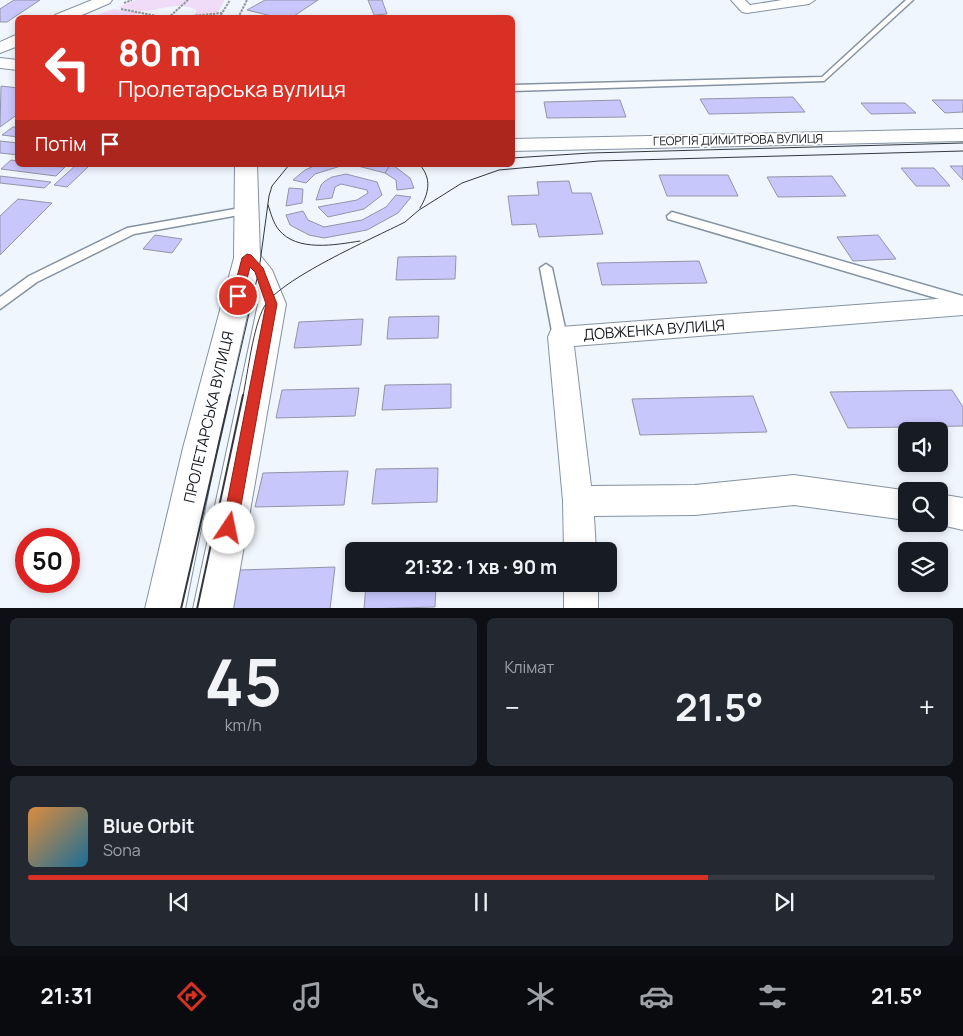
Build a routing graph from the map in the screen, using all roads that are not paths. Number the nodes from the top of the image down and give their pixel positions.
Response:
1 (737, 0) edge
2 (809, 0) edge
3 (910, 0) edge
4 (109, 4) edge
5 (70, 15) edge
6 (15, 40) edge
7 (0, 48) edge
8 (0, 63) edge
9 (15, 65) edge
10 (515, 88) edge
11 (963, 135) edge
12 (515, 145) edge
13 (246, 167) edge
14 (246, 211) junction
15 (672, 216) dead end
16 (247, 258) junction
17 (546, 268) dead end
18 (963, 301) edge
19 (0, 304) edge
20 (963, 306) edge
21 (560, 337) junction
22 (578, 501) junction
23 (898, 504) edge
24 (948, 511) edge
25 (963, 514) edge
26 (580, 542) edge
27 (581, 592) edge
28 (165, 608) edge
29 (213, 608) edge
30 (581, 608) edge

1 - 2 street
3 - 10 lane
4 - 5 main road
6 - 7 main road
8 - 9 main road
11 - 12 main road, ГЕОРГІЯ ДИМИТРОВА ВУЛИЦЯ
13 - 14 main road, ПРОЛЕТАРСЬКА ВУЛИЦЯ
14 - 16 main road, ПРОЛЕТАРСЬКА ВУЛИЦЯ
14 - 19 lane
15 - 18 lane
16 - 28 main road, ПРОЛЕТАРСЬКА ВУЛИЦЯ
16 - 29 main road
17 - 21 lane
20 - 21 street, ДОВЖЕНКА ВУЛИЦЯ
21 - 22 street, ДОВЖЕНКА ВУЛИЦЯ
22 - 23 street
22 - 26 street, ДОВЖЕНКА ВУЛИЦЯ
24 - 25 street
27 - 30 street

